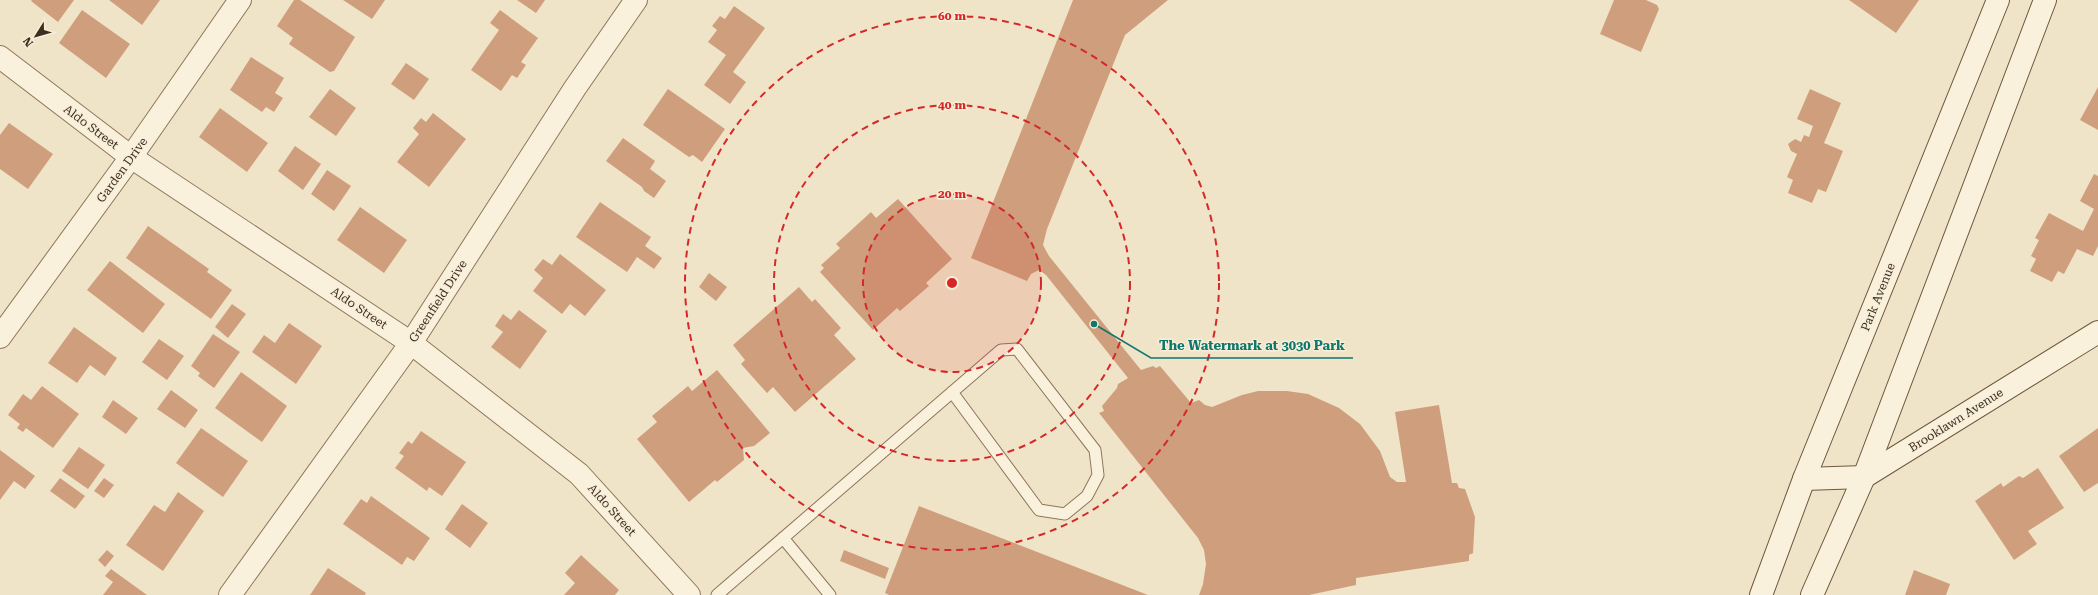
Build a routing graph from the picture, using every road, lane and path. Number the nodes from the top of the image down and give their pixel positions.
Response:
1 (240, 0) edge
2 (636, 0) edge
3 (1998, 0) edge
4 (2041, 2) edge
5 (0, 57) edge
6 (131, 157) junction
7 (2098, 332) edge
8 (0, 338) edge
9 (411, 343) junction
10 (952, 392) junction
11 (1864, 477) junction
12 (1804, 480) junction
13 (783, 538) junction
14 (230, 595) edge
15 (689, 595) edge
16 (717, 595) edge
17 (830, 595) edge
18 (1761, 595) edge
19 (1812, 595) edge

1 - 6 street, Garden Drive
2 - 9 street, Greenfield Drive
3 - 12 street, Park Avenue
4 - 11 street
5 - 6 street, Aldo Street
6 - 8 street, Garden Drive
6 - 9 street, Aldo Street
7 - 11 street, Brooklawn Avenue
9 - 14 street, Greenfield Drive
9 - 15 street, Aldo Street
10 - 10 lane
10 - 13 lane
11 - 12 street, Brooklawn Avenue
11 - 19 street
12 - 18 street, Park Avenue
13 - 16 lane
13 - 17 lane

